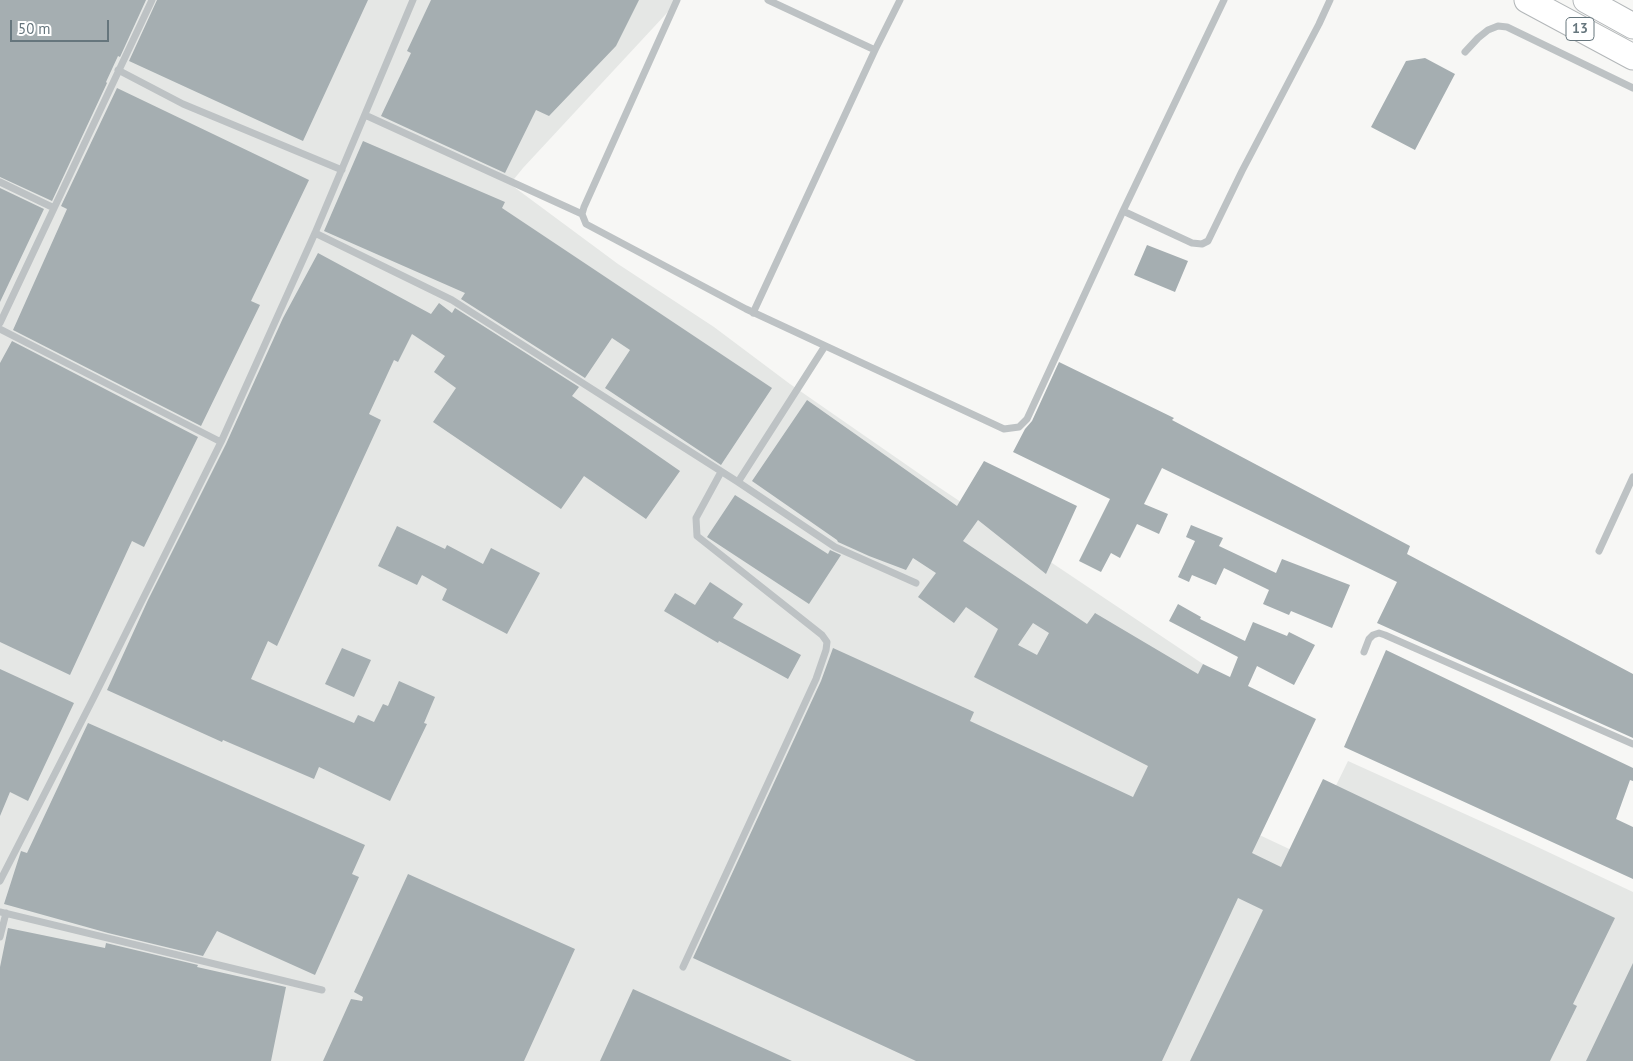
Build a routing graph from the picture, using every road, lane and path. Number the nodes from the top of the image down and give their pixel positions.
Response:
1 (152, 0) edge
2 (413, 0) edge
3 (677, 0) edge
4 (768, 0) edge
5 (900, 0) edge
6 (1224, 0) edge
7 (1330, 0) edge
8 (1527, 0) edge
9 (1586, 0) edge
10 (1633, 26) edge
11 (875, 50) junction
12 (1465, 52) dead end
13 (1633, 58) edge
14 (118, 70) junction
15 (1633, 88) edge
16 (365, 115) junction
17 (342, 170) junction
18 (0, 182) edge
19 (54, 208) junction
20 (1123, 211) junction
21 (582, 214) junction
22 (315, 233) junction
23 (753, 312) junction
24 (0, 323) edge
25 (0, 329) edge
26 (825, 346) junction
27 (221, 442) junction
28 (721, 472) junction
29 (1633, 477) edge
30 (738, 482) junction
31 (1599, 551) dead end
32 (916, 583) dead end
33 (1364, 652) dead end
34 (1633, 744) edge
35 (0, 881) edge
36 (3, 913) edge
37 (0, 937) edge
38 (683, 967) dead end
39 (322, 990) dead end

1 - 14 lane
2 - 16 lane
3 - 21 lane
4 - 11 lane
5 - 11 lane
6 - 20 lane
7 - 20 lane
8 - 13 highway, 13
9 - 10 highway, 13
11 - 23 lane
12 - 15 lane
14 - 17 lane
14 - 19 lane
16 - 17 lane
16 - 21 lane
17 - 22 lane
18 - 19 lane
19 - 24 lane
20 - 26 lane
21 - 23 lane
22 - 27 lane
22 - 28 lane
23 - 26 lane
25 - 27 lane
26 - 30 lane
27 - 35 lane
28 - 30 lane
28 - 38 lane
29 - 31 lane
30 - 32 lane
33 - 34 lane
36 - 37 lane
36 - 39 lane

